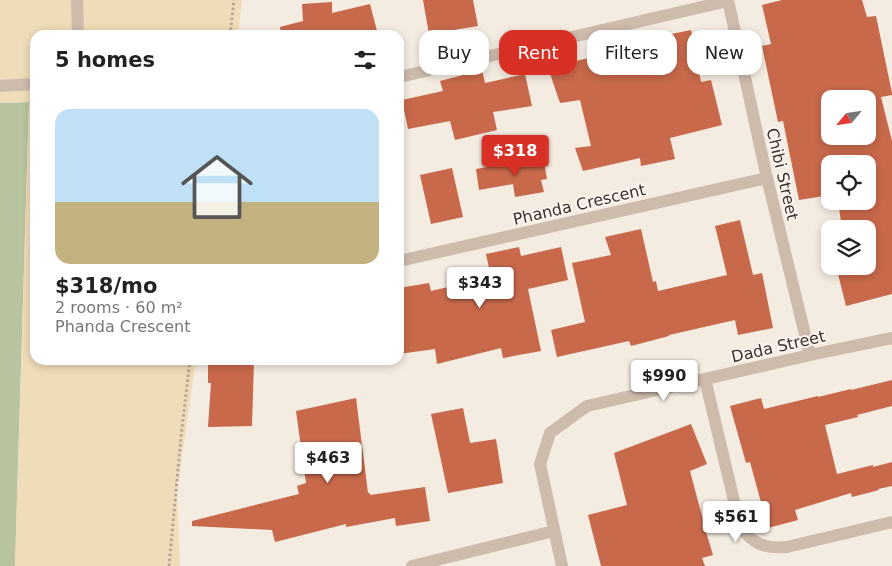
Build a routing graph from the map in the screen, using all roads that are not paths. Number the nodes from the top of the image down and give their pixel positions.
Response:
1 (77, 0) edge
2 (728, 1) edge
3 (78, 30) edge
4 (404, 76) edge
5 (30, 84) edge
6 (0, 86) edge
7 (766, 178) junction
8 (404, 260) edge
9 (892, 338) edge
10 (810, 355) junction
11 (705, 379) junction
12 (892, 522) edge
13 (554, 531) junction
14 (412, 566) edge
15 (562, 566) edge

1 - 3 street
2 - 4 street
2 - 7 street, Chibi Street
5 - 6 street
7 - 8 street, Phanda Crescent
7 - 10 street, Chibi Street
9 - 10 street, Dada Street
10 - 11 street, Dada Street
11 - 12 street
11 - 13 street, Dada Street
13 - 14 street
13 - 15 street, Dada Street

